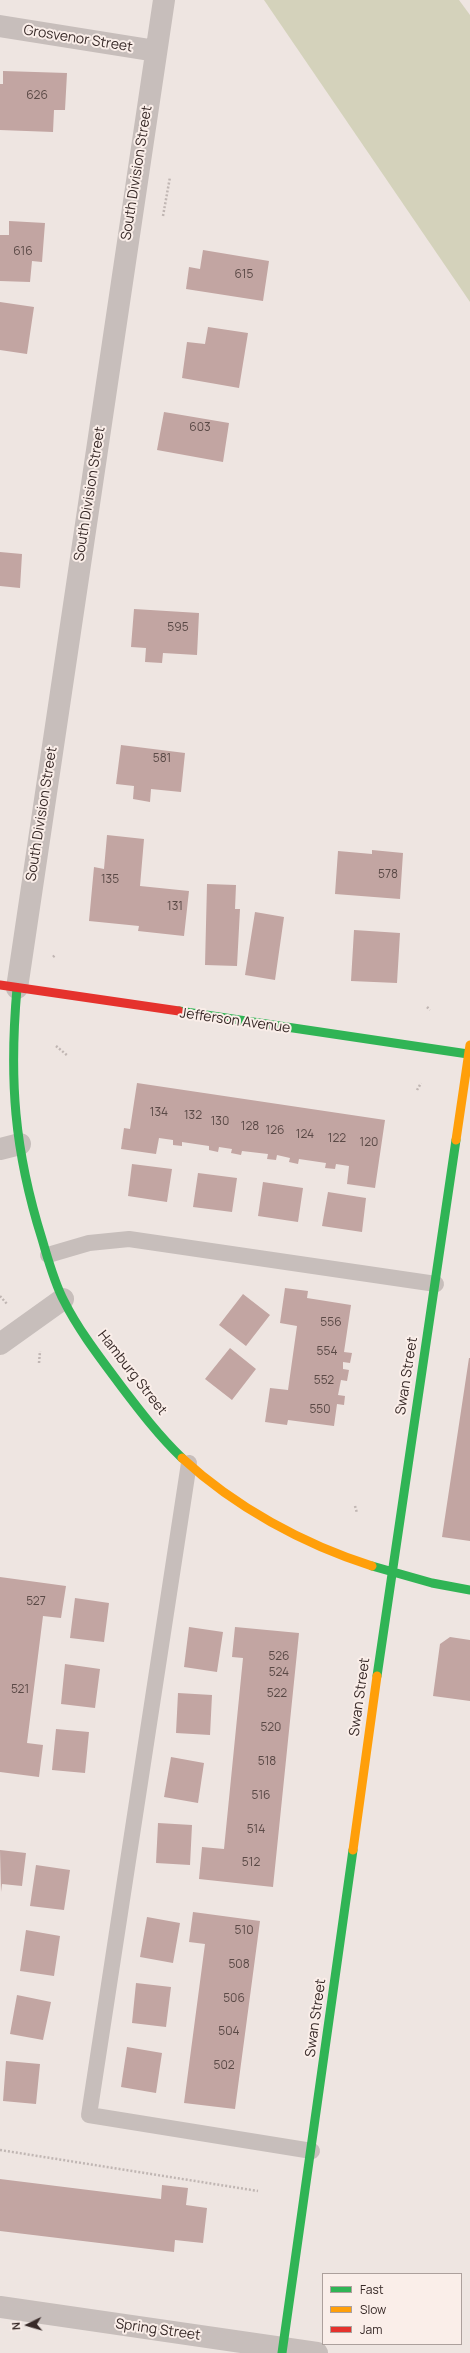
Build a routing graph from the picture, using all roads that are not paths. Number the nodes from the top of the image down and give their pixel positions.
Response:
1 (164, 0) edge
2 (0, 26) edge
3 (156, 51) junction
4 (9, 986) edge
5 (470, 1051) edge
6 (10, 1147) edge
7 (48, 1255) junction
8 (436, 1284) junction
9 (63, 1299) junction
10 (0, 1344) edge
11 (189, 1463) junction
12 (392, 1574) junction
13 (470, 1590) edge
14 (312, 2151) junction
15 (0, 2307) edge
16 (282, 2351) edge
17 (317, 2353) edge

1 - 3 street, South Division Street
2 - 3 street, Grosvenor Street
3 - 4 street, South Division Street
4 - 5 main road, Jefferson Avenue
4 - 6 main road, Hamburg Street
5 - 8 main road, Swan Street
6 - 7 main road, Hamburg Street
7 - 8 lane
7 - 9 main road, Hamburg Street
8 - 12 main road, Swan Street
9 - 10 street
9 - 11 main road, Hamburg Street
11 - 12 main road, Hamburg Street
11 - 14 lane
12 - 13 main road, Hamburg Street
12 - 14 main road, Swan Street
14 - 16 main road, Swan Street
15 - 16 street, Spring Street
16 - 17 street, Spring Street

